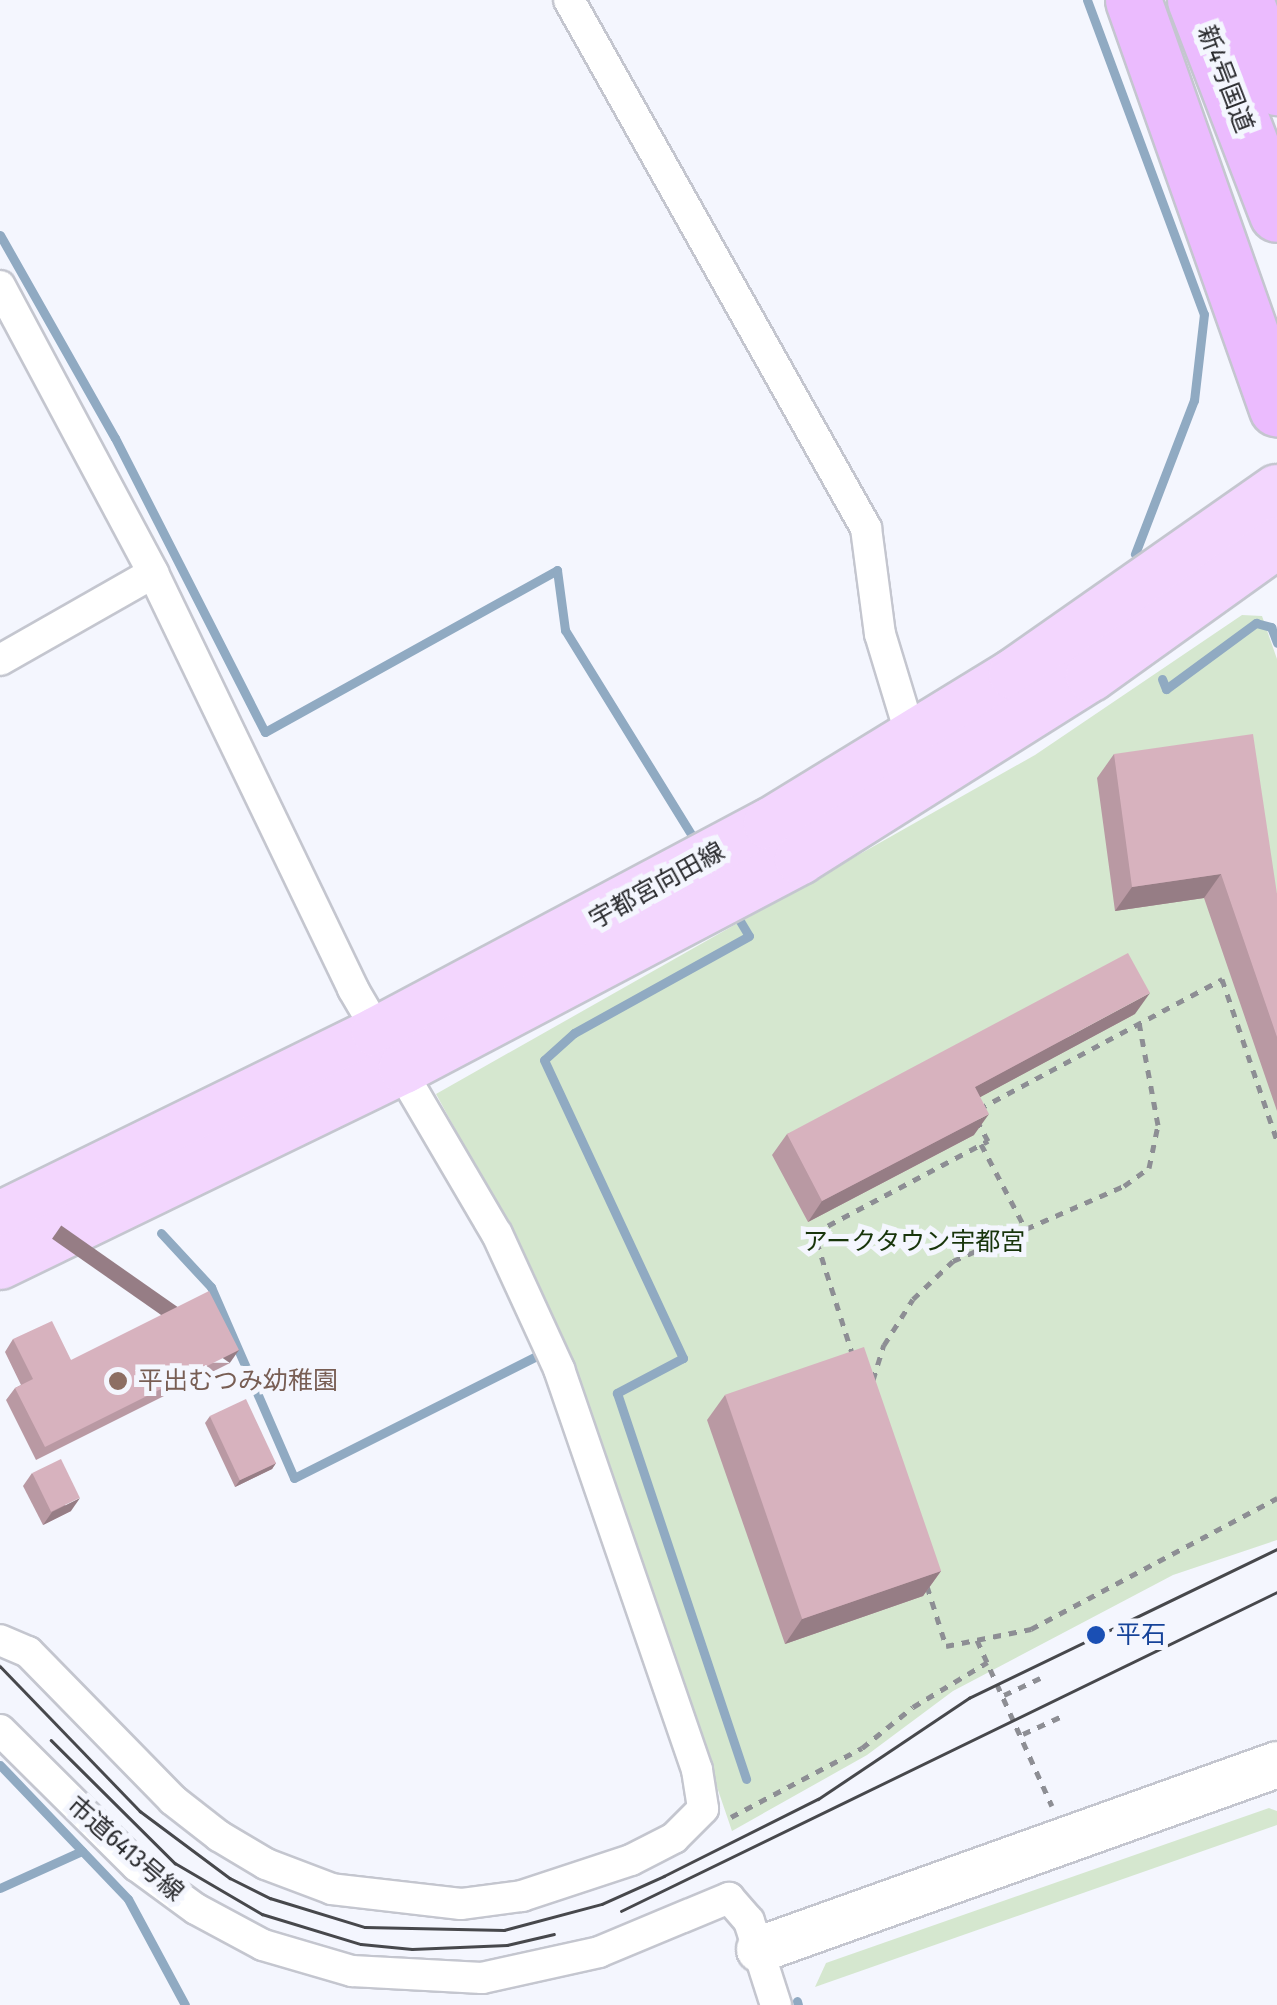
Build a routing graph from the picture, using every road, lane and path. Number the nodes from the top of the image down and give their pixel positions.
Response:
1 (569, 0) edge
2 (1133, 0) edge
3 (1195, 0) edge
4 (1245, 0) edge
5 (1277, 86) edge
6 (1277, 214) edge
7 (0, 286) edge
8 (1277, 408) edge
9 (1277, 490) edge
10 (1277, 543) edge
11 (153, 574) junction
12 (0, 660) edge
13 (912, 740) junction
14 (1138, 1022) junction
15 (391, 1050) junction
16 (1277, 1141) edge
17 (981, 1144) junction
18 (0, 1217) edge
19 (1024, 1226) junction
20 (0, 1264) edge
21 (855, 1363) edge
22 (867, 1400) edge
23 (1277, 1498) edge
24 (922, 1570) edge
25 (0, 1640) edge
26 (976, 1640) junction
27 (988, 1662) junction
28 (1040, 1678) dead end
29 (1004, 1696) junction
30 (1060, 1716) dead end
31 (0, 1730) edge
32 (1023, 1734) junction
33 (1277, 1764) edge
34 (702, 1809) junction
35 (1055, 1813) dead end
36 (759, 1949) junction
37 (776, 2005) edge

1 - 13 street
2 - 8 highway
3 - 6 highway, 新4号国道
4 - 5 highway, 新4号国道
7 - 11 street
9 - 13 main road, 宇都宮向田線
10 - 15 main road, 宇都宮向田線
11 - 12 street
11 - 15 street
13 - 15 main road, 宇都宮向田線
14 - 16 path
14 - 17 path
14 - 19 path
15 - 18 main road, 宇都宮向田線
15 - 20 main road, 宇都宮向田線
15 - 34 street
17 - 19 path
17 - 21 path
19 - 22 path
23 - 26 path
24 - 26 path
25 - 34 street
26 - 27 path
27 - 29 path
27 - 34 path
28 - 29 path
29 - 32 path
30 - 32 path
31 - 36 street, 市道6413号線
32 - 35 path
33 - 36 street
36 - 37 street

